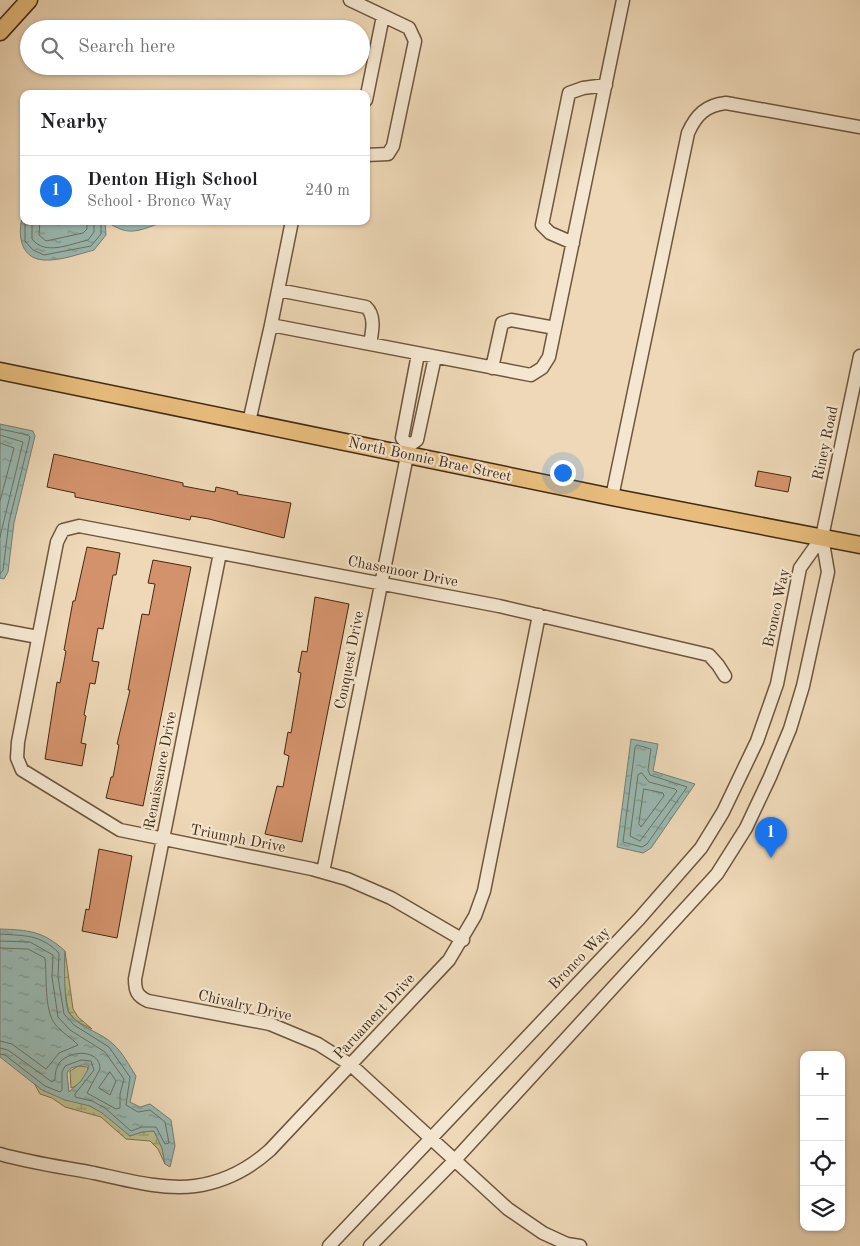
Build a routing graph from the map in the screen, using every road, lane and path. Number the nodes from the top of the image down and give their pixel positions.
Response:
1 (29, 0) edge
2 (350, 0) edge
3 (623, 0) edge
4 (383, 16) junction
5 (0, 32) edge
6 (606, 85) junction
7 (368, 90) edge
8 (860, 126) edge
9 (370, 155) edge
10 (291, 225) edge
11 (573, 243) junction
12 (278, 290) junction
13 (271, 325) junction
14 (555, 328) junction
15 (370, 344) junction
16 (418, 354) junction
17 (860, 356) edge
18 (435, 357) junction
19 (492, 368) junction
20 (0, 371) edge
21 (249, 422) junction
22 (408, 450) junction
23 (612, 497) junction
24 (822, 537) junction
25 (860, 545) edge
26 (220, 553) junction
27 (381, 584) junction
28 (539, 615) junction
29 (0, 630) edge
30 (38, 637) junction
31 (725, 676) dead end
32 (162, 840) junction
33 (323, 872) junction
34 (462, 940) junction
35 (136, 993) joint
36 (351, 1066) junction
37 (430, 1139) junction
38 (0, 1154) edge
39 (454, 1160) junction
40 (547, 1241) edge
41 (329, 1246) edge
42 (370, 1246) edge
43 (580, 1246) edge

1 - 5 main road
2 - 4 street
3 - 6 street
4 - 7 street
4 - 9 street
6 - 11 street
6 - 11 street
8 - 23 street
10 - 12 street
11 - 14 street
12 - 13 street
12 - 15 street
13 - 15 street
13 - 21 street
14 - 19 street
14 - 19 street
15 - 16 street
16 - 18 street
16 - 22 street
17 - 24 street, Riney Road
18 - 19 street
18 - 22 street
20 - 21 main road, North Bonnie Brae Street
21 - 22 main road, North Bonnie Brae Street
22 - 23 main road, North Bonnie Brae Street
22 - 27 street, Conquest Drive
23 - 24 main road, North Bonnie Brae Street
24 - 25 main road, North Bonnie Brae Street
24 - 37 street, Bronco Way
24 - 39 street
26 - 27 street, Chasemoor Drive
26 - 30 street, Chasemoor Drive
26 - 32 street, Renaissance Drive
27 - 28 street, Chasemoor Drive
27 - 33 street, Conquest Drive
28 - 31 street, Chasemoor Drive
28 - 34 street, Paruament Drive
29 - 30 street
30 - 32 street, Triumph Drive
32 - 33 street, Triumph Drive
32 - 35 street, Renaissance Drive
33 - 34 street, Triumph Drive
34 - 36 street, Paruament Drive
35 - 36 street, Chivalry Drive
36 - 37 street, Chivalry Drive
36 - 38 street, Paruament Drive
37 - 39 street, Chivalry Drive
37 - 41 street, Bronco Way
39 - 40 street, Chivalry Drive
39 - 42 street
40 - 43 street, Chivalry Drive

